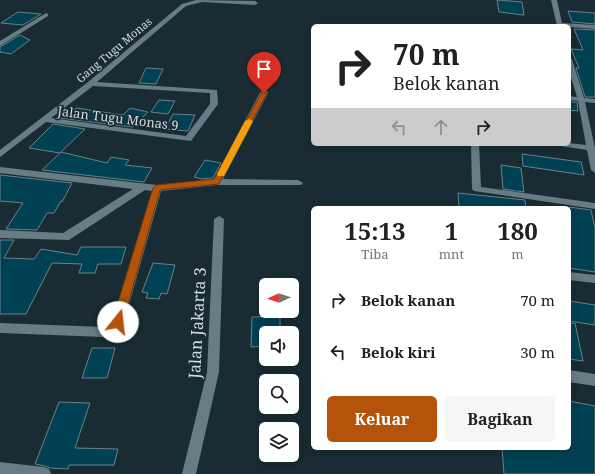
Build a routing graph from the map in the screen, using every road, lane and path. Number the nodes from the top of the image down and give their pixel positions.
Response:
1 (554, 0) edge
2 (255, 3) dead end
3 (46, 15) dead end
4 (560, 24) edge
5 (571, 26) edge
6 (595, 27) edge
7 (0, 44) edge
8 (571, 66) edge
9 (91, 84) junction
10 (264, 93) dead end
11 (571, 98) edge
12 (581, 99) junction
13 (595, 100) edge
14 (45, 120) junction
15 (571, 145) edge
16 (475, 146) edge
17 (591, 148) junction
18 (0, 154) edge
19 (0, 170) edge
20 (595, 170) edge
21 (217, 182) junction
22 (298, 183) dead end
23 (143, 187) junction
24 (157, 188) junction
25 (595, 206) edge
26 (219, 219) dead end
27 (0, 234) edge
28 (571, 276) edge
29 (595, 280) edge
30 (0, 328) edge
31 (571, 376) edge
32 (595, 380) edge
33 (0, 469) edge
34 (44, 474) edge
35 (189, 474) edge

1 - 4 street
2 - 9 street, Gang Tugu Monas
3 - 7 street
5 - 6 street
8 - 12 street
9 - 14 street, Gang Tugu Monas
9 - 14 street, Jalan Tugu Monas 9
10 - 21 street
11 - 12 street
12 - 13 street
12 - 17 street
14 - 18 street, Gang Tugu Monas
15 - 17 street
16 - 25 street
17 - 20 street
19 - 23 street
21 - 22 street
21 - 24 street
23 - 24 street
23 - 27 street
24 - 30 street
26 - 35 street, Jalan Jakarta 3
28 - 29 street
31 - 32 street
33 - 34 street

